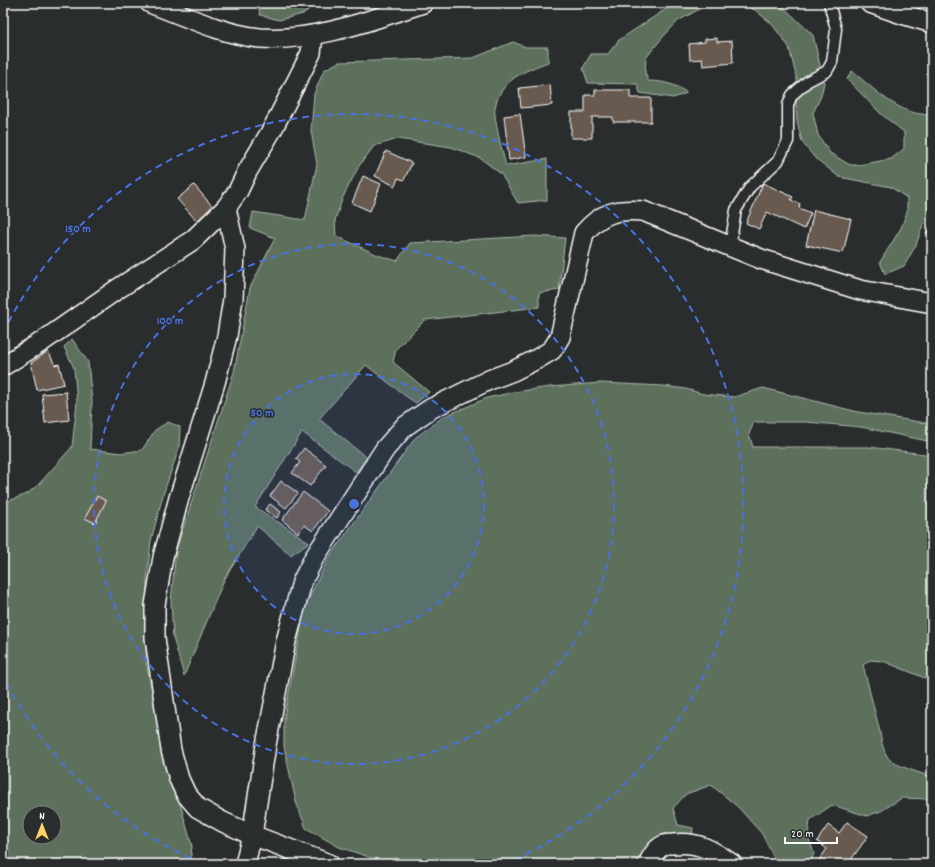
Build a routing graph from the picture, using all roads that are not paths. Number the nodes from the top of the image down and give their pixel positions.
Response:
1 (150, 3) edge
2 (423, 3) edge
3 (829, 3) edge
4 (870, 3) edge
5 (932, 23) edge
6 (313, 35) junction
7 (226, 208) junction
8 (730, 246) junction
9 (932, 303) edge
10 (3, 366) edge
11 (252, 834) junction
12 (245, 864) edge
13 (328, 864) edge
14 (648, 864) edge
15 (732, 864) edge

1 - 6 street
2 - 6 street
3 - 8 lane
4 - 5 street
6 - 7 street
7 - 10 street
7 - 11 street
8 - 9 street
8 - 11 street
11 - 12 street
11 - 13 street
14 - 15 street

